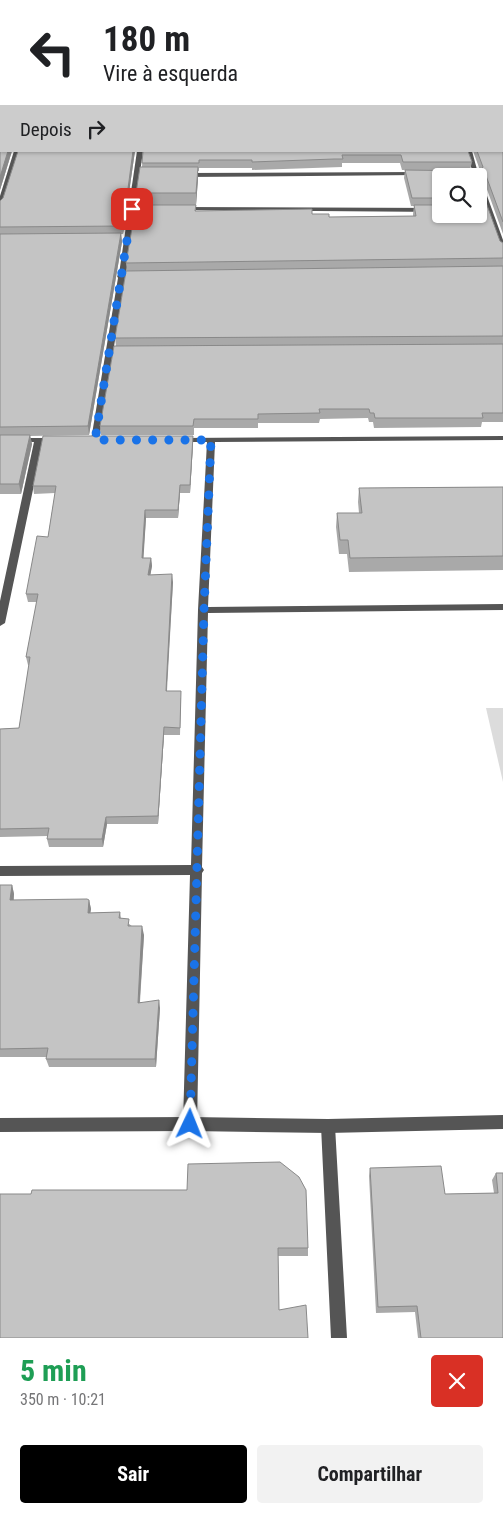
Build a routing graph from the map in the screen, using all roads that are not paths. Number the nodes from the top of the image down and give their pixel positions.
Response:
1 (17, 152) edge
2 (140, 152) edge
3 (469, 152) edge
4 (474, 168) edge
5 (426, 174) edge
6 (136, 175) junction
7 (146, 175) edge
8 (176, 175) edge
9 (0, 206) edge
10 (487, 207) edge
11 (132, 209) junction
12 (142, 209) edge
13 (172, 210) edge
14 (432, 210) edge
15 (488, 210) joint
16 (118, 238) edge
17 (128, 238) junction
18 (503, 249) edge
19 (150, 275) edge
20 (120, 276) junction
21 (110, 351) junction
22 (119, 351) edge
23 (503, 438) edge
24 (0, 440) edge
25 (39, 440) junction
26 (63, 440) edge
27 (105, 440) edge
28 (172, 440) edge
29 (211, 440) junction
30 (503, 607) edge
31 (204, 610) junction
32 (0, 623) edge
33 (198, 870) junction
34 (0, 871) edge
35 (503, 1122) edge
36 (190, 1124) junction
37 (0, 1125) edge
38 (328, 1126) junction
39 (340, 1338) edge

1 - 9 street
2 - 6 street
3 - 4 street
5 - 8 street
6 - 7 street
6 - 11 street
10 - 15 street
11 - 12 street
11 - 17 street
13 - 14 street
15 - 18 street
16 - 17 street
17 - 20 street
19 - 20 street
20 - 21 street
21 - 22 street
21 - 27 street
23 - 29 street
24 - 25 street
25 - 26 street
25 - 32 street
28 - 29 street
29 - 31 street
30 - 31 street
31 - 33 street
33 - 34 street
33 - 36 street
35 - 38 street
36 - 37 street
36 - 38 street
38 - 39 street

